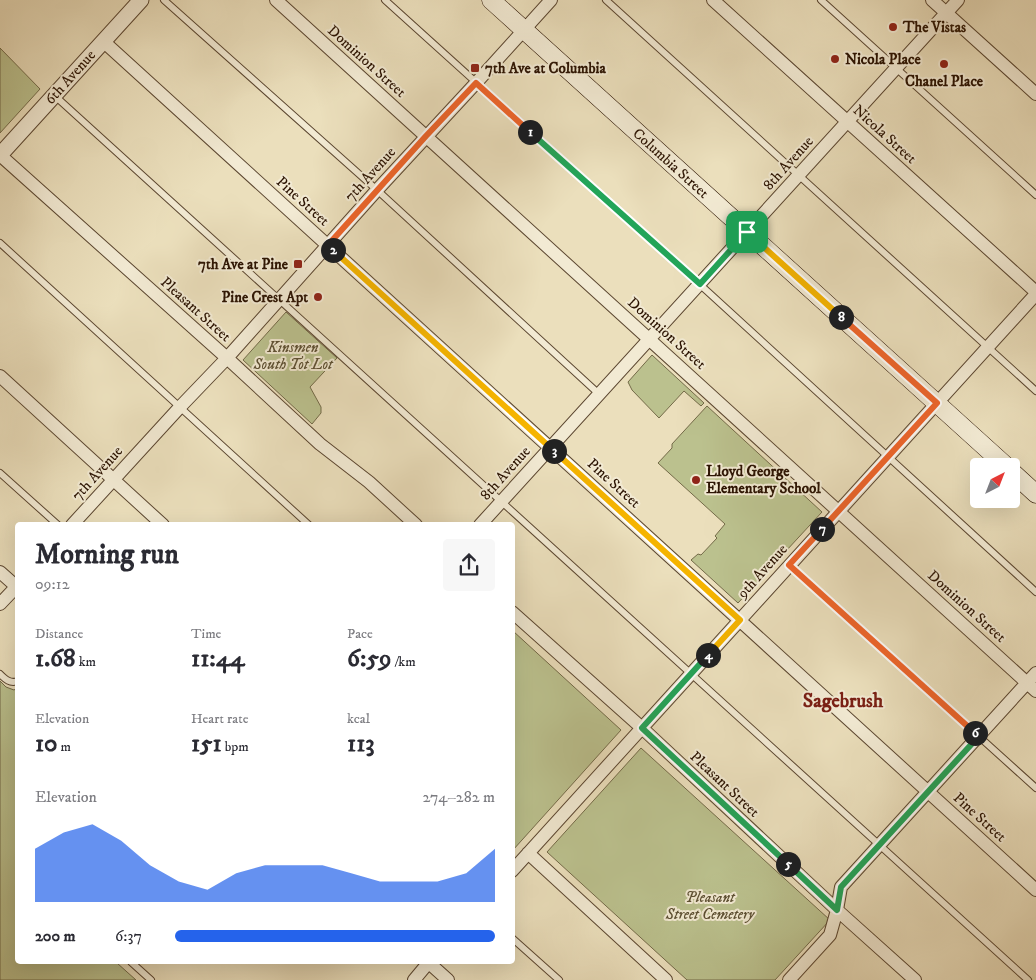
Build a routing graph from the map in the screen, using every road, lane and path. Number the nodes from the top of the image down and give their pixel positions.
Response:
1 (140, 0) edge
2 (164, 0) edge
3 (276, 0) edge
4 (385, 0) edge
5 (491, 0) edge
6 (551, 0) edge
7 (606, 0) edge
8 (713, 0) edge
9 (821, 0) edge
10 (932, 0) edge
11 (958, 0) edge
12 (946, 13) junction
13 (524, 30) junction
14 (103, 41) junction
15 (896, 68) junction
16 (476, 83) junction
17 (1036, 94) edge
18 (54, 95) junction
19 (848, 122) junction
20 (426, 136) junction
21 (0, 155) edge
22 (799, 175) junction
23 (377, 190) junction
24 (1036, 196) edge
25 (747, 232) junction
26 (0, 243) edge
27 (328, 245) junction
28 (700, 284) junction
29 (1036, 293) edge
30 (279, 300) junction
31 (650, 338) junction
32 (988, 347) junction
33 (227, 358) junction
34 (0, 376) edge
35 (1036, 391) edge
36 (599, 394) junction
37 (937, 403) junction
38 (180, 407) junction
39 (550, 447) junction
40 (888, 456) junction
41 (997, 458) edge
42 (0, 473) edge
43 (1020, 479) edge
44 (113, 480) junction
45 (1036, 494) edge
46 (502, 501) junction
47 (838, 511) junction
48 (55, 522) edge
49 (75, 522) edge
50 (160, 522) edge
51 (306, 522) edge
52 (413, 522) edge
53 (483, 522) edge
54 (789, 565) junction
55 (0, 572) edge
56 (15, 585) edge
57 (15, 589) edge
58 (1036, 592) edge
59 (0, 604) edge
60 (515, 615) edge
61 (740, 620) junction
62 (1036, 673) edge
63 (0, 674) edge
64 (690, 674) junction
65 (15, 682) edge
66 (1032, 687) edge
67 (642, 728) junction
68 (979, 736) junction
69 (1036, 788) edge
70 (928, 791) junction
71 (879, 845) junction
72 (528, 853) junction
73 (515, 868) edge
74 (1036, 890) edge
75 (837, 910) junction
76 (515, 941) edge
77 (133, 964) edge
78 (428, 964) edge
79 (430, 964) edge
80 (151, 980) edge
81 (414, 980) edge
82 (448, 980) edge
83 (559, 980) edge
84 (666, 980) edge
85 (790, 980) edge
86 (915, 980) edge
87 (1028, 980) edge

1 - 14 street, 6th Avenue
2 - 23 lane
3 - 20 street, Dominion Street
4 - 16 lane
5 - 13 main road, Columbia Street
6 - 13 street, 7th Avenue
7 - 22 lane
8 - 19 street, Nicola Street
9 - 15 lane
10 - 12 street
11 - 12 street, 8th Avenue
12 - 15 street, 8th Avenue
12 - 17 street
13 - 16 street, 7th Avenue
13 - 25 main road, Columbia Street
14 - 18 street, 6th Avenue
14 - 27 street, Pine Street
15 - 19 street, 8th Avenue
15 - 24 lane
16 - 20 street, 7th Avenue
16 - 28 lane
18 - 21 street, 6th Avenue
18 - 30 lane
19 - 22 street, 8th Avenue
19 - 29 street, Nicola Street
20 - 23 street, 7th Avenue
20 - 31 street, Dominion Street
21 - 33 street, Pleasant Street
22 - 25 street, 8th Avenue
22 - 32 lane
23 - 27 street, 7th Avenue
23 - 36 lane
25 - 28 street, 8th Avenue
25 - 37 main road, Columbia Street
26 - 38 lane
27 - 30 street, 7th Avenue
27 - 39 street, Pine Street
28 - 31 street, 8th Avenue
28 - 40 lane
29 - 32 street, 9th Avenue
30 - 33 street, 7th Avenue
30 - 46 lane
31 - 36 street, 8th Avenue
31 - 47 street, Dominion Street
32 - 35 lane
32 - 37 street, 9th Avenue
33 - 38 street, 7th Avenue
33 - 52 street, Pleasant Street
34 - 44 street
36 - 39 street, 8th Avenue
37 - 40 street, 9th Avenue
37 - 41 main road, Columbia Street
38 - 44 street, 7th Avenue
38 - 51 lane
39 - 46 street, 8th Avenue
39 - 61 street, Pine Street
40 - 47 street, 9th Avenue
40 - 58 lane
42 - 48 lane
43 - 45 main road
44 - 49 street, 7th Avenue
44 - 50 street
46 - 53 street, 8th Avenue
46 - 64 lane
47 - 54 street, 9th Avenue
47 - 66 street, Dominion Street
54 - 61 street, 9th Avenue
54 - 68 lane
55 - 56 street
57 - 59 street
60 - 67 street, Pleasant Street
61 - 64 street, 9th Avenue
61 - 70 street, Pine Street
62 - 66 street
63 - 65 lane
64 - 67 street, 9th Avenue
64 - 71 lane
66 - 68 street
67 - 72 street, 9th Avenue
67 - 75 street, Pleasant Street
68 - 69 lane
68 - 70 street
70 - 71 street
70 - 74 street, Pine Street
71 - 75 street
71 - 87 lane
72 - 73 street, 9th Avenue
72 - 84 street
75 - 85 street
75 - 86 street, Pleasant Street
76 - 83 lane
77 - 80 lane
78 - 81 street
79 - 82 street

